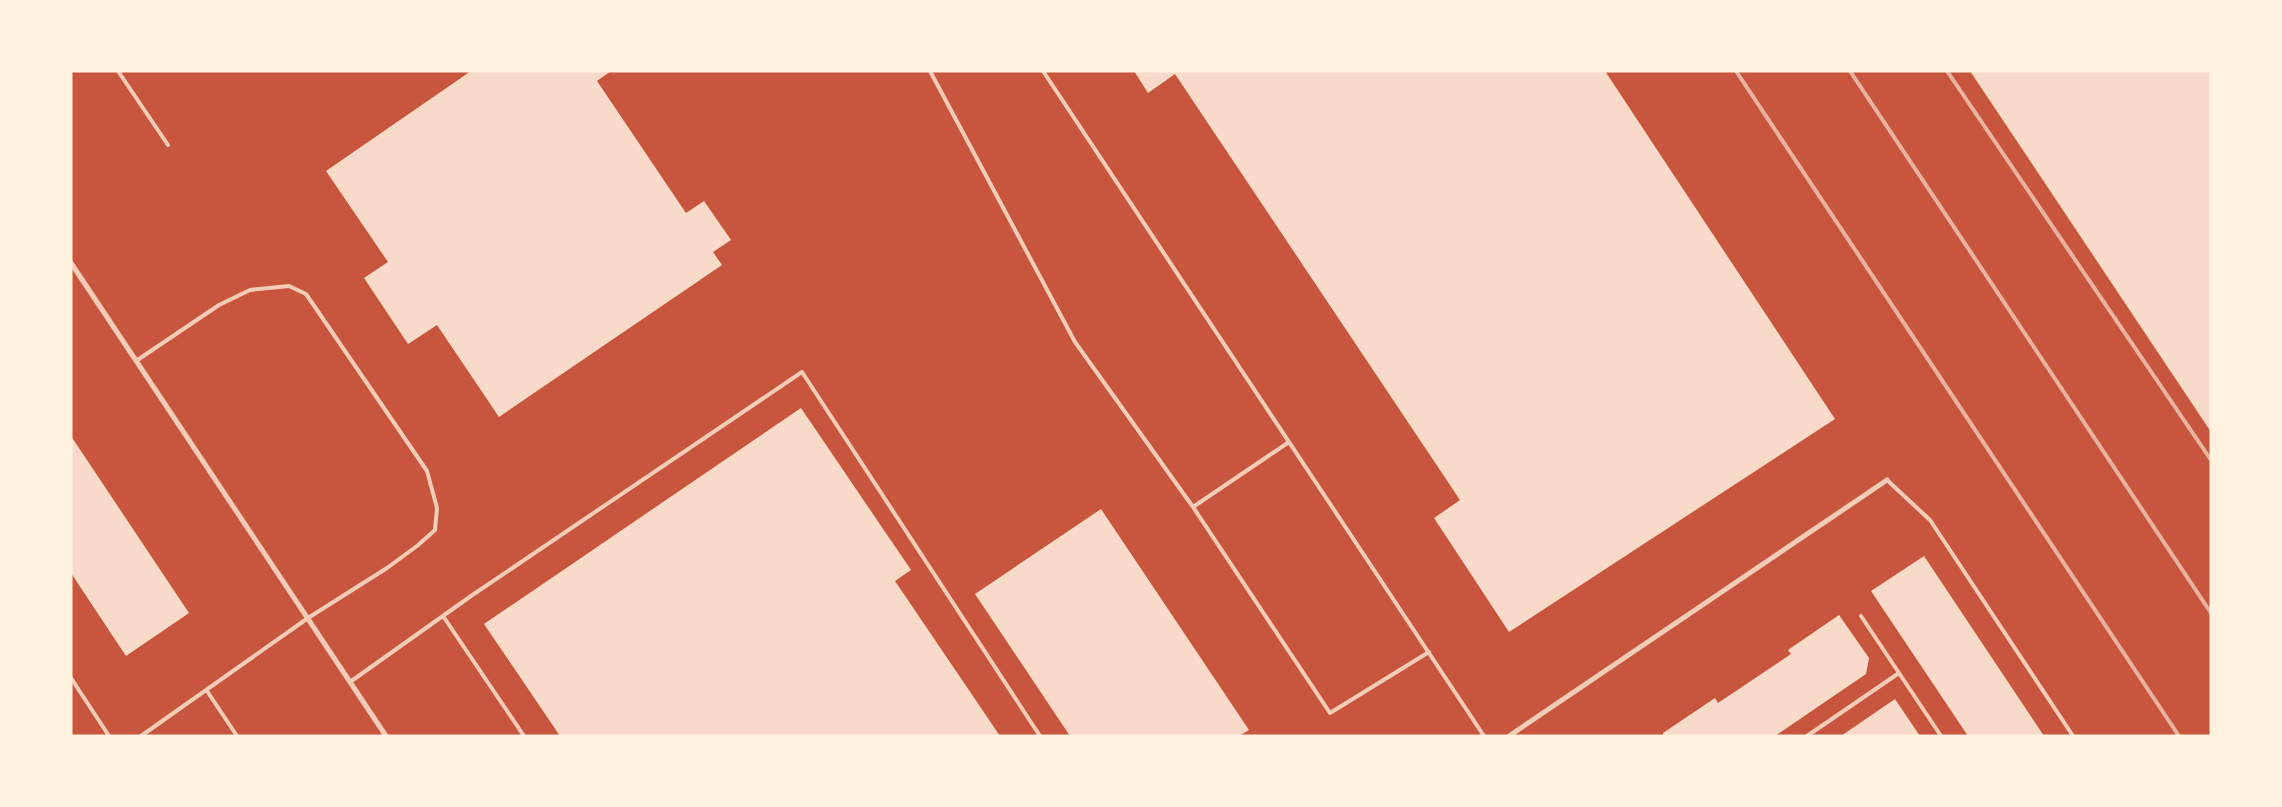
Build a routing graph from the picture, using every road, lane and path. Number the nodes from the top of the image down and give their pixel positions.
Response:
1 (118, 71) edge
2 (930, 71) edge
3 (1043, 71) edge
4 (168, 145) dead end
5 (71, 264) edge
6 (136, 361) junction
7 (1289, 442) junction
8 (1887, 480) joint
9 (1193, 507) junction
10 (443, 616) junction
11 (1860, 616) dead end
12 (308, 618) junction
13 (1429, 652) junction
14 (1899, 673) junction
15 (71, 678) edge
16 (350, 682) junction
17 (207, 691) junction
18 (110, 736) edge
19 (141, 736) edge
20 (237, 736) edge
21 (386, 736) edge
22 (524, 736) edge
23 (1040, 736) edge
24 (1484, 736) edge
25 (1509, 736) edge
26 (1807, 736) edge
27 (1941, 736) edge
28 (2073, 736) edge

1 - 4 lane
2 - 9 lane
3 - 7 lane
5 - 6 street
6 - 12 street
6 - 12 lane
7 - 9 lane
7 - 13 lane
8 - 25 street
8 - 28 lane
9 - 13 lane
10 - 16 lane
10 - 22 lane
10 - 23 lane
11 - 14 lane
12 - 16 street
12 - 17 lane
13 - 24 lane
14 - 26 lane
14 - 27 lane
15 - 18 lane
16 - 21 street
17 - 19 lane
17 - 20 lane

